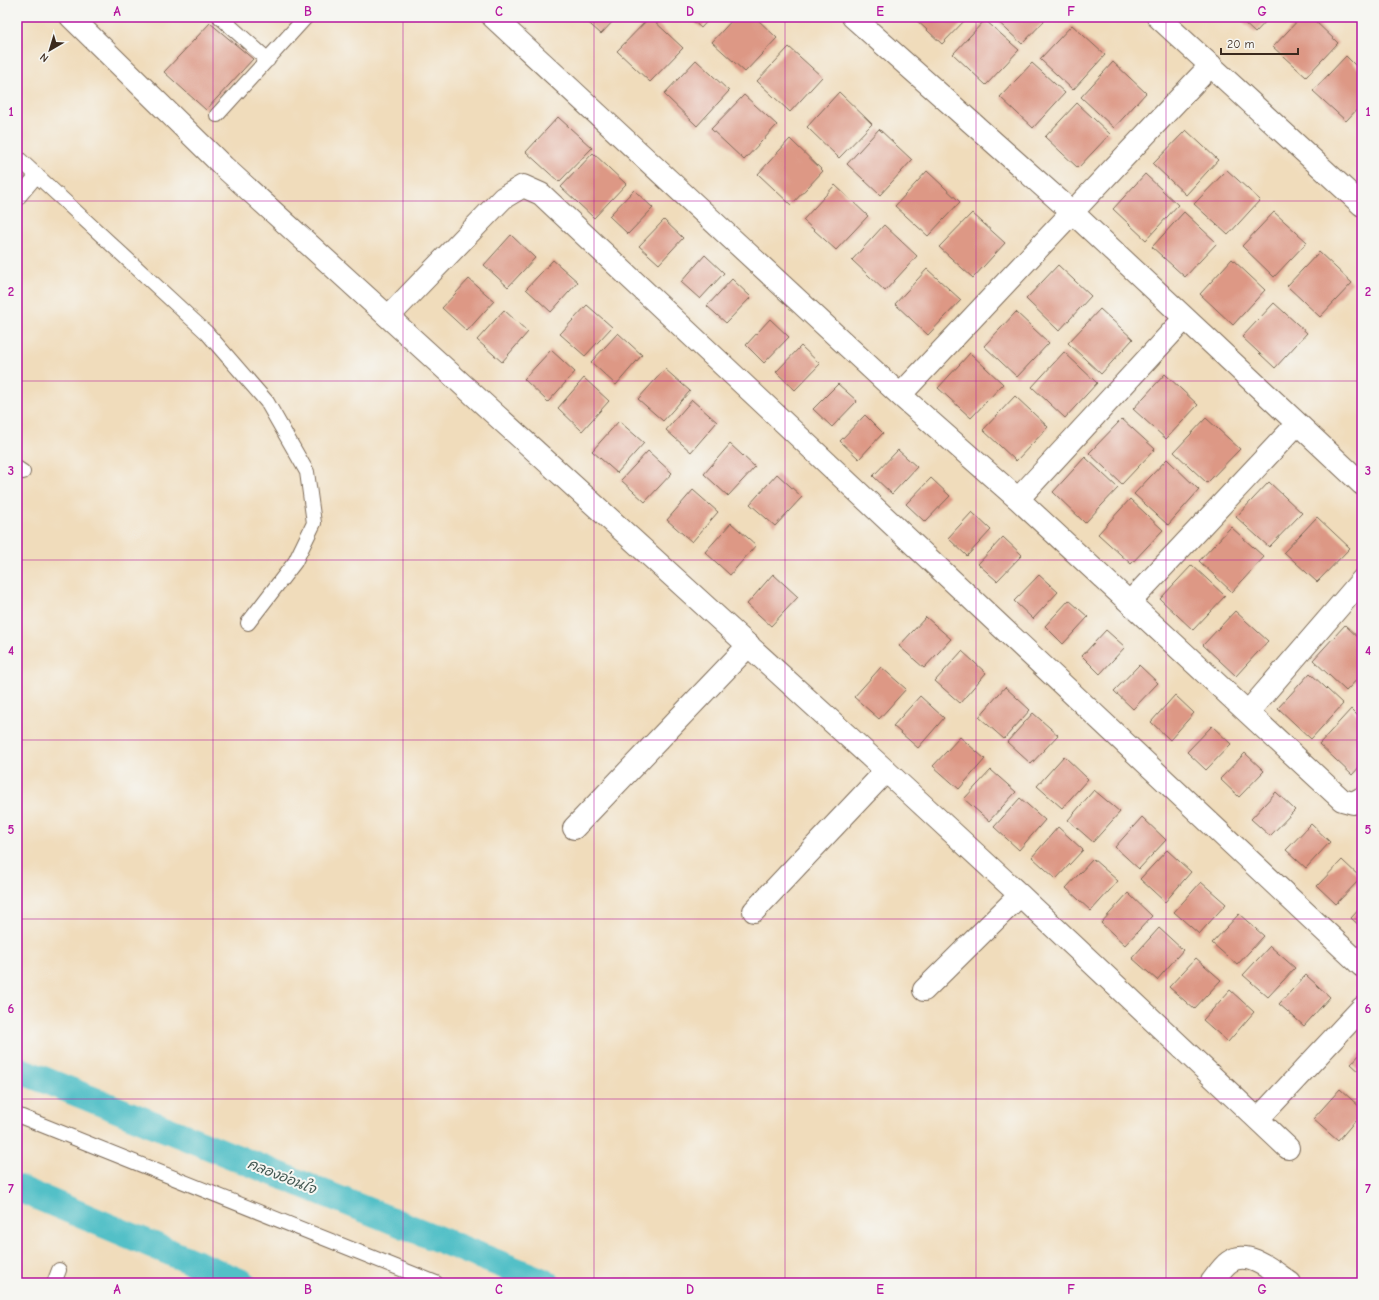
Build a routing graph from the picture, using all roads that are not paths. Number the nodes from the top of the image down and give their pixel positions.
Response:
1 (71, 17) edge
2 (220, 17) edge
3 (306, 17) edge
4 (493, 17) edge
5 (853, 17) edge
6 (1158, 17) edge
7 (268, 60) junction
8 (1212, 65) junction
9 (217, 115) dead end
10 (17, 157) edge
11 (37, 175) junction
12 (17, 199) edge
13 (1362, 204) edge
14 (1072, 212) junction
15 (389, 316) junction
16 (1186, 318) junction
17 (900, 395) junction
18 (1297, 424) junction
19 (1362, 484) edge
20 (1018, 499) junction
21 (1362, 580) edge
22 (1130, 602) junction
23 (248, 623) dead end
24 (749, 645) junction
25 (1248, 712) junction
26 (886, 771) junction
27 (1362, 798) edge
28 (574, 828) dead end
29 (1020, 894) junction
30 (754, 911) dead end
31 (1362, 966) edge
32 (924, 990) dead end
33 (1362, 1008) edge
34 (17, 1115) edge
35 (1258, 1119) junction
36 (1288, 1148) dead end
37 (59, 1270) dead end
38 (54, 1283) edge
39 (436, 1283) edge
40 (1211, 1283) edge
41 (1290, 1283) edge

1 - 15 street
2 - 7 lane
3 - 7 lane
4 - 17 street
5 - 14 street
6 - 8 street
7 - 9 lane
8 - 13 street
8 - 14 street
10 - 11 lane
11 - 12 lane
11 - 23 lane
14 - 16 street
14 - 17 street
15 - 24 street
15 - 31 street
16 - 18 street
16 - 20 street
17 - 20 street
18 - 19 street
18 - 22 street
20 - 22 street
21 - 25 street
22 - 25 street
24 - 26 street
24 - 28 street
25 - 27 street
26 - 29 street
26 - 30 street
29 - 32 street
29 - 35 street
33 - 35 street
34 - 39 lane
35 - 36 street
37 - 38 lane
40 - 41 street

